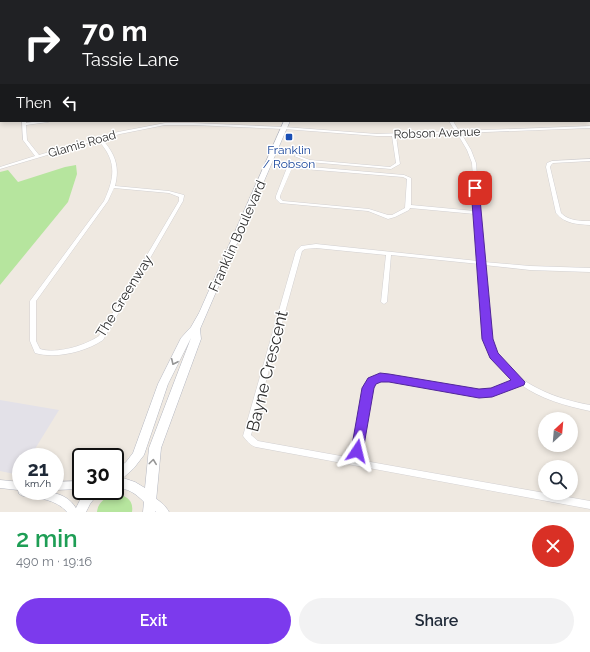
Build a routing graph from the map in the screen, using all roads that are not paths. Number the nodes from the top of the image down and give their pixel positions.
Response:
1 (36, 122) edge
2 (452, 122) edge
3 (24, 123) edge
4 (165, 123) edge
5 (286, 124) edge
6 (590, 127) edge
7 (458, 132) junction
8 (394, 135) junction
9 (99, 139) junction
10 (296, 156) dead end
11 (38, 157) junction
12 (590, 160) edge
13 (0, 168) edge
14 (114, 187) junction
15 (408, 206) junction
16 (477, 213) junction
17 (590, 223) edge
18 (389, 254) junction
19 (480, 263) junction
20 (590, 270) edge
21 (384, 302) dead end
22 (195, 329) junction
23 (520, 382) junction
24 (590, 408) edge
25 (355, 461) junction
26 (124, 470) edge
27 (0, 484) edge
28 (124, 484) edge
29 (12, 487) edge
30 (63, 500) edge
31 (86, 500) edge
32 (590, 504) edge
33 (150, 506) edge
34 (73, 512) edge
35 (80, 512) edge
36 (164, 512) edge

1 - 3 street
2 - 7 street
3 - 11 street
4 - 5 street, Glamis Road
4 - 9 street, Glamis Road
5 - 8 street, Robson Avenue
5 - 22 main road, Franklin Boulevard
6 - 7 street, Robson Avenue
7 - 8 street, Robson Avenue
7 - 16 street
8 - 10 street
9 - 11 street, Glamis Road
9 - 14 street, The Greenway
11 - 13 street, Glamis Road
12 - 17 street
14 - 14 street, The Greenway
15 - 15 street
15 - 16 street
16 - 19 street
18 - 19 street, Bayne Crescent
18 - 21 street
18 - 25 street, Bayne Crescent
19 - 20 street, Bayne Crescent
19 - 23 street
22 -> 26 main road, Franklin Boulevard
33 -> 22 main road, Franklin Boulevard
23 - 24 street
23 - 25 street
25 - 32 street, Bayne Crescent
27 - 29 street
28 - 33 main road
30 - 34 street
31 - 35 main road
33 - 36 street

